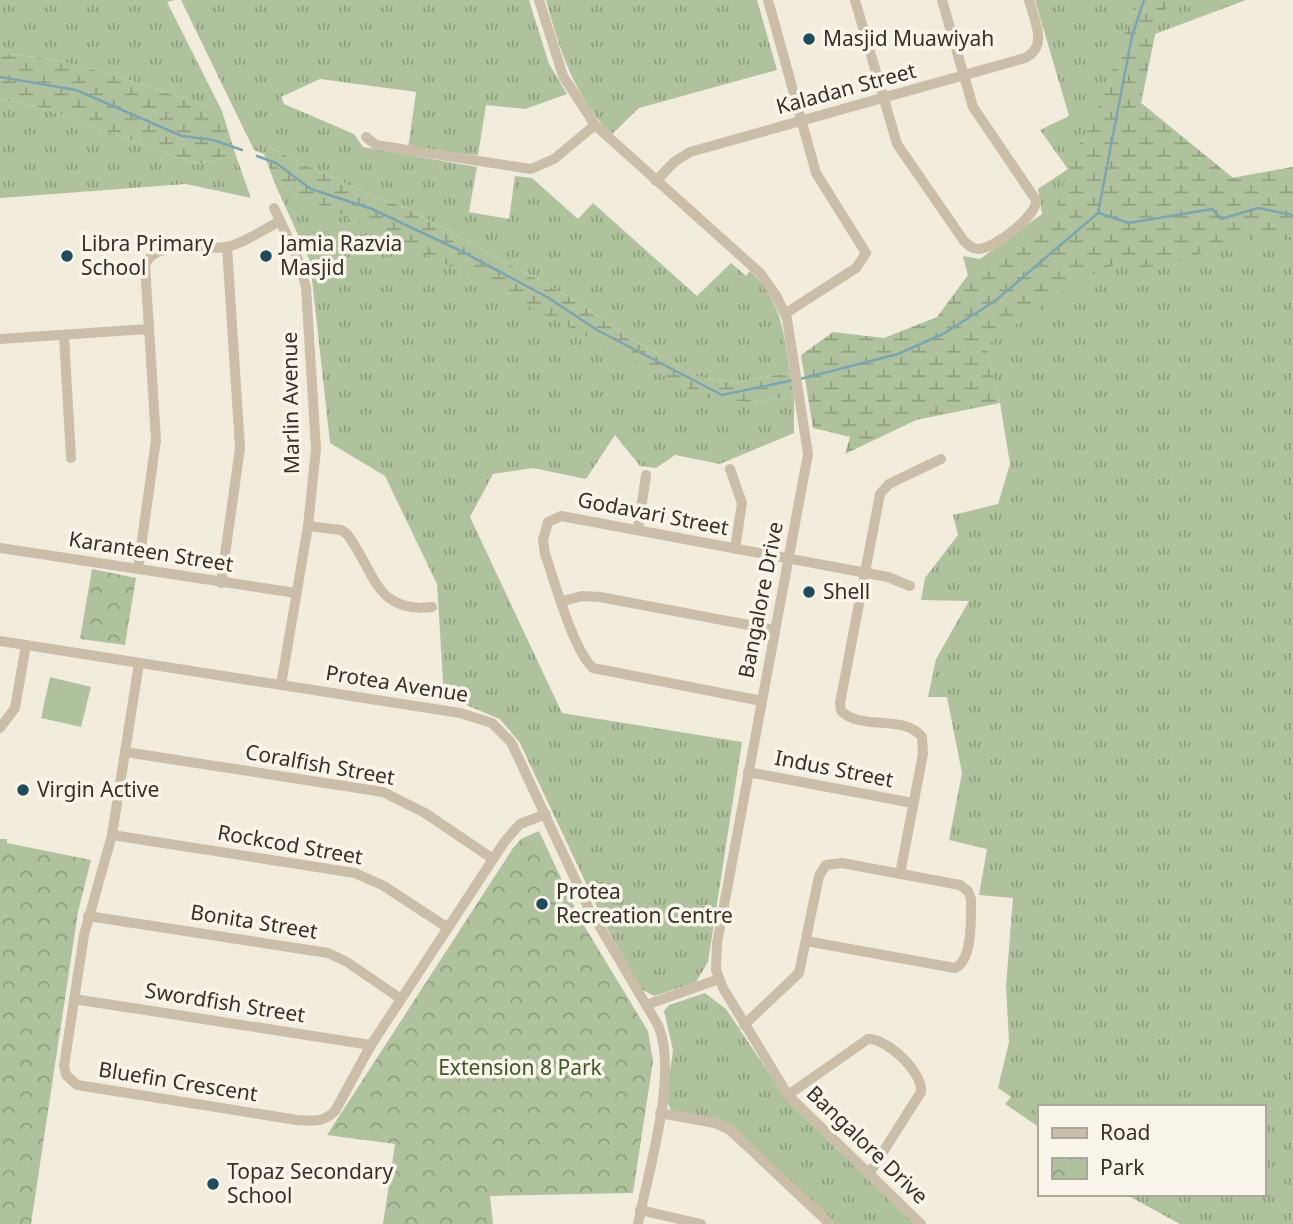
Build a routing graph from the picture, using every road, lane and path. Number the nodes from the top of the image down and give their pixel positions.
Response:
1 (539, 0) edge
2 (768, 0) edge
3 (855, 0) edge
4 (942, 0) edge
5 (1029, 0) edge
6 (963, 76) junction
7 (883, 98) junction
8 (801, 121) junction
9 (594, 125) junction
10 (366, 137) dead end
11 (656, 181) junction
12 (274, 208) dead end
13 (280, 220) junction
14 (228, 247) junction
15 (786, 313) junction
16 (148, 330) junction
17 (64, 336) junction
18 (0, 340) edge
19 (71, 458) dead end
20 (941, 459) dead end
21 (730, 469) dead end
22 (646, 475) dead end
23 (308, 526) junction
24 (638, 530) junction
25 (0, 548) edge
26 (735, 549) junction
27 (789, 559) junction
28 (138, 569) junction
29 (864, 573) junction
30 (221, 583) junction
31 (910, 586) dead end
32 (296, 593) junction
33 (563, 601) junction
34 (432, 607) dead end
35 (775, 630) junction
36 (0, 641) edge
37 (26, 645) junction
38 (139, 663) junction
39 (281, 685) junction
40 (762, 701) junction
41 (0, 728) edge
42 (125, 752) junction
43 (748, 772) junction
44 (913, 803) junction
45 (546, 814) junction
46 (112, 835) junction
47 (493, 859) junction
48 (900, 874) junction
49 (88, 916) junction
50 (448, 929) junction
51 (806, 941) junction
52 (719, 979) junction
53 (74, 999) junction
54 (401, 999) junction
55 (646, 1005) junction
56 (744, 1025) junction
57 (372, 1045) junction
58 (788, 1095) junction
59 (660, 1113) junction
60 (869, 1174) junction
61 (640, 1210) junction
62 (638, 1224) edge
63 (701, 1224) edge
64 (830, 1224) edge
65 (921, 1224) edge

1 - 9 street, Bangalore Drive
2 - 8 street
3 - 7 street
4 - 6 street
5 - 6 street, Kaladan Street
6 - 7 street, Kaladan Street
6 - 7 street
7 - 8 street, Kaladan Street
8 - 11 street, Kaladan Street
8 - 15 street
9 - 10 street
9 - 11 street, Bangalore Drive
11 - 15 street, Bangalore Drive
12 - 13 street, Marlin Avenue
13 - 14 street
13 - 23 street, Marlin Avenue
14 - 16 street
14 - 30 street
15 - 27 street, Bangalore Drive
16 - 17 street
16 - 28 street
17 - 18 street
17 - 19 street
20 - 29 street
21 - 26 street
22 - 24 street
23 - 32 street, Marlin Avenue
23 - 34 street
24 - 26 street, Godavari Street
24 - 33 street, Godavari Street
25 - 28 street, Karanteen Street
26 - 27 street, Godavari Street
27 - 29 street, Godavari Street
27 - 35 street, Bangalore Drive
28 - 30 street, Karanteen Street
29 - 31 street, Godavari Street
29 - 44 street
30 - 32 street, Karanteen Street
32 - 39 street, Marlin Avenue
33 - 35 street
33 - 40 street, Godavari Street
35 - 40 street, Bangalore Drive
36 - 37 street, Protea Avenue
37 - 38 street, Protea Avenue
37 - 41 street
38 - 39 street, Protea Avenue
38 - 42 street, Bluefin Crescent
39 - 45 street, Protea Avenue
40 - 43 street, Bangalore Drive
42 - 46 street, Bluefin Crescent
42 - 47 street, Coralfish Street
43 - 44 street, Indus Street
43 - 52 street, Bangalore Drive
44 - 48 street
45 - 47 street, Bluefin Crescent
45 - 55 street, Protea Avenue
46 - 49 street, Bluefin Crescent
46 - 50 street, Rockcod Street
47 - 50 street, Bluefin Crescent
48 - 51 street
48 - 51 street
49 - 53 street, Bluefin Crescent
49 - 54 street, Bonita Street
50 - 54 street, Bluefin Crescent
51 - 56 street
52 - 55 street
52 - 56 street, Bangalore Drive
53 - 57 street, Swordfish Street
53 - 57 street, Bluefin Crescent
54 - 57 street, Bluefin Crescent
55 - 59 street, Protea Avenue
56 - 58 street, Bangalore Drive
58 - 60 street, Bangalore Drive
58 - 60 street
59 - 61 street, Protea Avenue
59 - 64 street
60 - 65 street, Bangalore Drive
61 - 62 street, Protea Avenue
61 - 63 street

